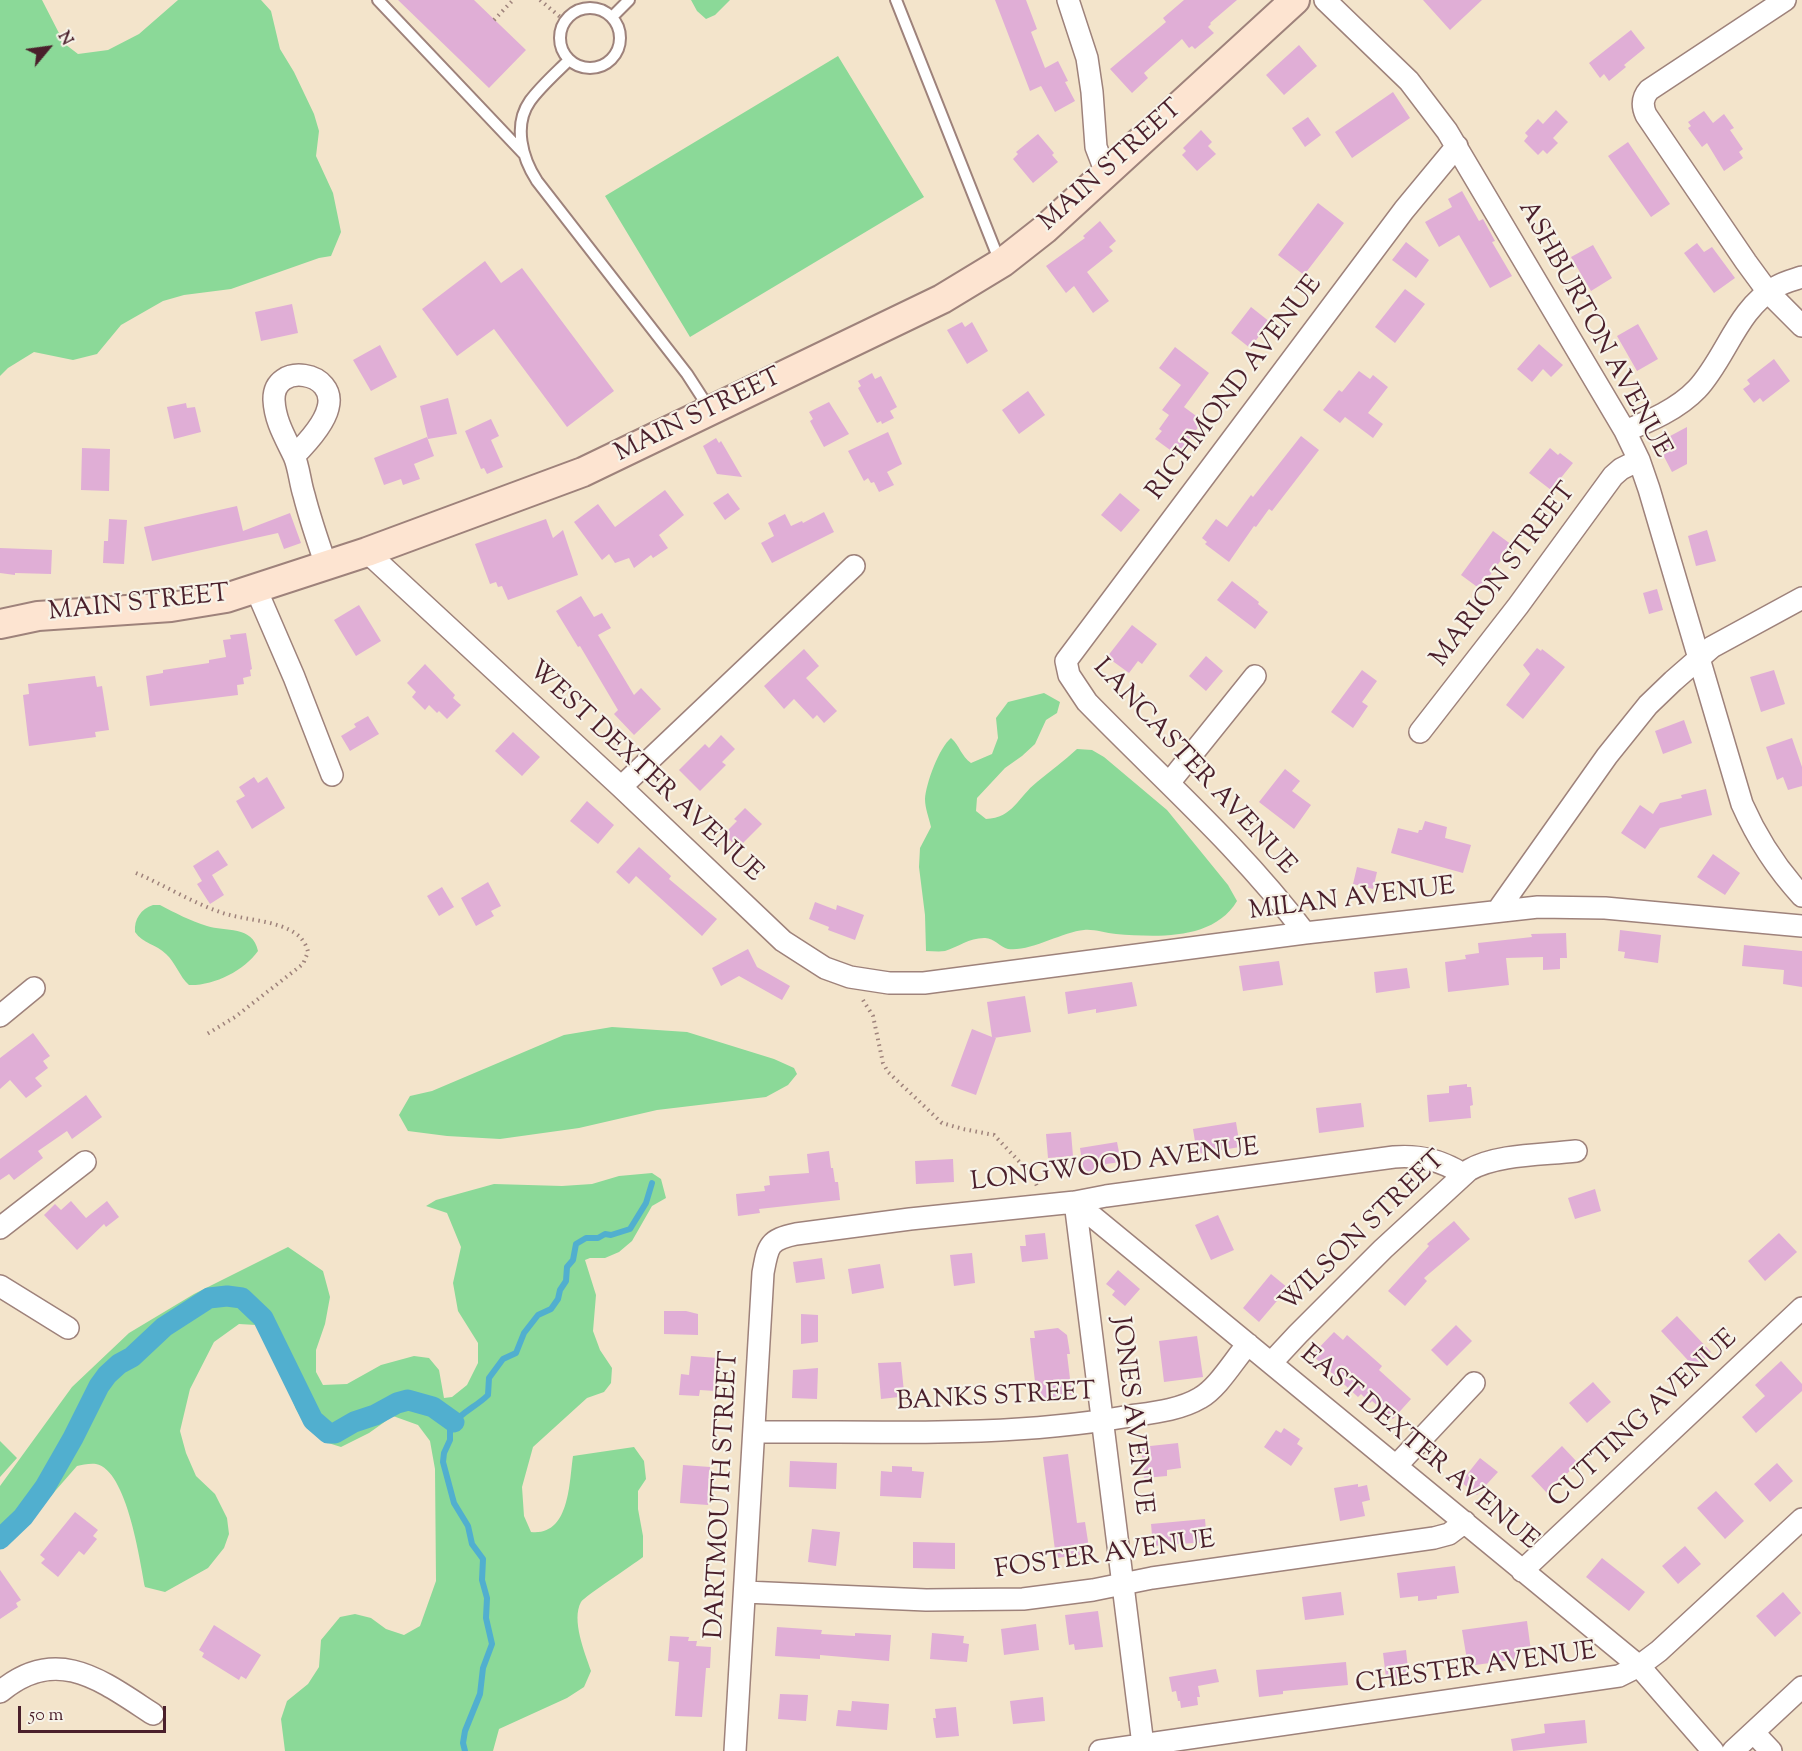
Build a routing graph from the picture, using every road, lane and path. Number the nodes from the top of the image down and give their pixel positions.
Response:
1 (378, 0) edge
2 (513, 0) edge
3 (540, 0) edge
4 (629, 0) edge
5 (896, 0) edge
6 (1068, 0) edge
7 (1295, 0) edge
8 (1325, 0) edge
9 (1785, 0) edge
10 (612, 17) junction
11 (494, 20) dead end
12 (565, 21) junction
13 (569, 60) junction
14 (1457, 146) junction
15 (524, 154) junction
16 (1106, 173) junction
17 (1000, 264) junction
18 (1802, 277) edge
19 (1768, 292) junction
20 (1802, 327) edge
21 (711, 411) junction
22 (1625, 431) junction
23 (294, 456) dead end
24 (1639, 460) junction
25 (367, 552) junction
26 (326, 566) junction
27 (854, 566) dead end
28 (256, 589) junction
29 (1802, 598) edge
30 (0, 624) edge
31 (1698, 658) junction
32 (1066, 668) joint
33 (1255, 676) dead end
34 (1420, 732) dead end
35 (332, 776) dead end
36 (1169, 783) junction
37 (621, 787) junction
38 (136, 873) dead end
39 (1802, 896) edge
40 (1498, 910) junction
41 (1802, 926) edge
42 (1305, 933) junction
43 (856, 978) junction
44 (910, 983) joint
45 (34, 988) dead end
46 (0, 1016) edge
47 (207, 1034) dead end
48 (1576, 1151) dead end
49 (85, 1162) dead end
50 (1463, 1174) junction
51 (1075, 1202) junction
52 (1045, 1205) junction
53 (0, 1228) edge
54 (772, 1243) joint
55 (0, 1286) edge
56 (1802, 1308) edge
57 (68, 1328) dead end
58 (1248, 1344) junction
59 (1271, 1363) junction
60 (1474, 1383) dead end
61 (1104, 1421) junction
62 (755, 1432) junction
63 (1397, 1465) junction
64 (1802, 1519) edge
65 (1465, 1522) junction
66 (1522, 1571) junction
67 (1123, 1584) junction
68 (745, 1592) junction
69 (1639, 1666) junction
70 (1802, 1687) edge
71 (0, 1692) edge
72 (153, 1714) dead end
73 (1754, 1733) junction
74 (1143, 1745) junction
75 (735, 1751) edge
76 (1100, 1751) edge
77 (1713, 1751) edge
78 (1733, 1751) edge
79 (1771, 1751) edge

1 - 15 lane
2 - 11 path
3 - 12 path
4 - 10 lane
5 - 17 lane
6 - 16 street
7 - 16 main road, MAIN STREET
8 - 14 street, ASHBURTON AVENUE
9 - 19 street
10 - 12 lane
10 - 13 lane
12 - 13 lane
13 - 15 lane
14 - 22 street, ASHBURTON AVENUE
14 - 32 street, RICHMOND AVENUE
15 - 21 lane
16 - 17 main road, MAIN STREET
17 - 21 main road, MAIN STREET
18 - 19 street
19 - 20 street
19 - 22 street
21 - 25 main road, MAIN STREET
22 - 24 street, ASHBURTON AVENUE
23 - 26 street
24 - 31 street, ASHBURTON AVENUE
24 - 34 street, MARION STREET
25 - 26 main road, MAIN STREET
25 - 37 street, WEST DEXTER AVENUE
26 - 28 main road, MAIN STREET
27 - 37 street
28 - 30 main road, MAIN STREET
28 - 35 street
29 - 31 street
31 - 39 street, ASHBURTON AVENUE
31 - 40 street
32 - 36 street, LANCASTER AVENUE
33 - 36 street
36 - 42 street, LANCASTER AVENUE
37 - 43 street, WEST DEXTER AVENUE
38 - 47 path
40 - 41 street, MILAN AVENUE
40 - 42 street, MILAN AVENUE
42 - 44 street, MILAN AVENUE
43 - 44 street, WEST DEXTER AVENUE
43 - 52 path
45 - 46 street
48 - 50 street, WILSON STREET
49 - 53 street
50 - 51 street, LONGWOOD AVENUE
50 - 59 street, WILSON STREET
51 - 52 street, LONGWOOD AVENUE
51 - 58 street, EAST DEXTER AVENUE
51 - 61 street, JONES AVENUE
52 - 54 street, LONGWOOD AVENUE
54 - 62 street, DARTMOUTH STREET
55 - 57 street
56 - 66 street, CUTTING AVENUE
58 - 59 street, EAST DEXTER AVENUE
58 - 61 street, BANKS STREET
59 - 63 street, EAST DEXTER AVENUE
60 - 63 street
61 - 62 street, BANKS STREET
61 - 67 street, JONES AVENUE
62 - 68 street, DARTMOUTH STREET
63 - 65 street, EAST DEXTER AVENUE
64 - 69 street, CHESTER AVENUE
65 - 66 street, EAST DEXTER AVENUE
65 - 67 street, FOSTER AVENUE
66 - 69 street, EAST DEXTER AVENUE
67 - 68 street, FOSTER AVENUE
67 - 74 street, JONES AVENUE
68 - 75 street, DARTMOUTH STREET
69 - 74 street, CHESTER AVENUE
69 - 77 street, EAST DEXTER AVENUE
70 - 73 street
71 - 72 street
73 - 78 street
73 - 79 street
74 - 76 street, CHESTER AVENUE

